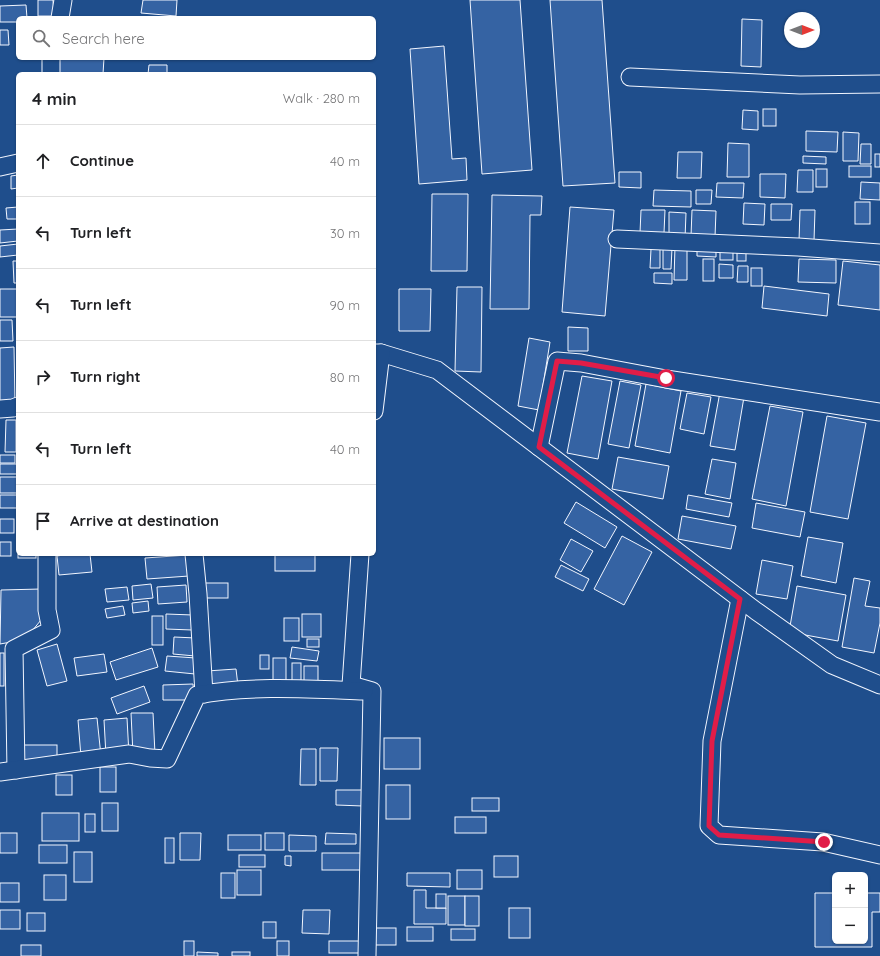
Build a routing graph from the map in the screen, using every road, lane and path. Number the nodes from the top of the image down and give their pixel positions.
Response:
1 (63, 0) edge
2 (60, 16) edge
3 (51, 60) edge
4 (51, 72) edge
5 (630, 77) dead end
6 (880, 84) edge
7 (16, 163) edge
8 (0, 167) edge
9 (618, 239) dead end
10 (880, 253) edge
11 (378, 353) edge
12 (376, 382) edge
13 (16, 407) edge
14 (0, 409) edge
15 (880, 412) edge
16 (539, 447) junction
17 (46, 556) edge
18 (194, 556) edge
19 (360, 556) edge
20 (740, 599) junction
21 (880, 685) edge
22 (372, 691) junction
23 (204, 694) junction
24 (8, 771) edge
25 (880, 855) edge
26 (367, 956) edge

1 - 2 street
3 - 4 street
5 - 6 street
7 - 8 street
9 - 10 street
11 - 12 street
11 - 16 street
13 - 14 street
15 - 16 street
16 - 20 street
17 - 24 street
18 - 23 street
19 - 22 street
20 - 21 street
20 - 25 street
22 - 23 street
22 - 26 street
23 - 24 street

